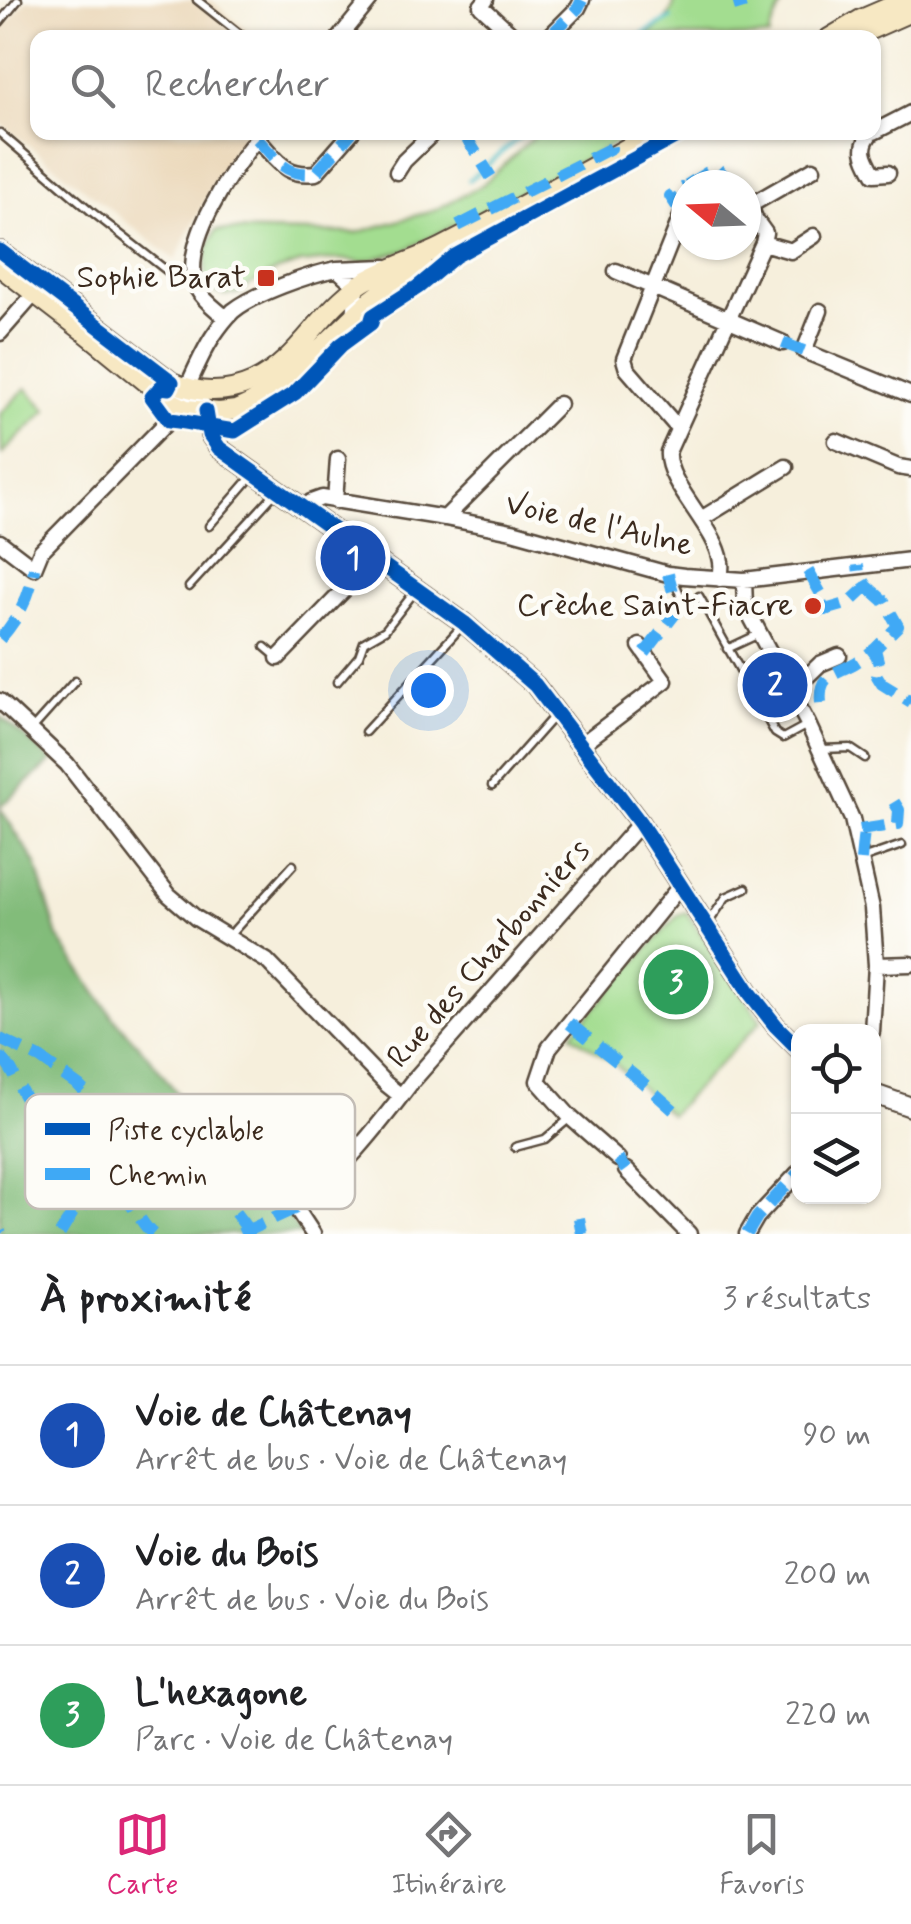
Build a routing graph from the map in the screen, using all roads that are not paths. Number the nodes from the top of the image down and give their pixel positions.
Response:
1 (18, 0) edge
2 (197, 0) edge
3 (370, 0) edge
4 (486, 0) edge
5 (582, 0) edge
6 (894, 0) edge
7 (905, 0) edge
8 (911, 12) edge
9 (861, 19) junction
10 (0, 22) edge
11 (235, 30) edge
12 (346, 30) edge
13 (507, 30) edge
14 (556, 30) edge
15 (842, 30) edge
16 (870, 30) edge
17 (911, 113) edge
18 (881, 128) edge
19 (0, 133) edge
20 (256, 140) edge
21 (262, 140) edge
22 (345, 140) edge
23 (426, 140) edge
24 (641, 140) edge
25 (867, 140) edge
26 (812, 169) dead end
27 (397, 172) dead end
28 (888, 173) dead end
29 (814, 236) dead end
30 (671, 240) edge
31 (763, 243) junction
32 (438, 250) junction
33 (0, 251) edge
34 (0, 267) edge
35 (392, 267) junction
36 (337, 270) junction
37 (616, 271) dead end
38 (194, 278) junction
39 (357, 286) junction
40 (652, 286) junction
41 (35, 293) junction
42 (820, 311) dead end
43 (354, 316) junction
44 (226, 318) junction
45 (730, 320) junction
46 (0, 333) edge
47 (784, 343) dead end
48 (911, 395) edge
49 (182, 397) junction
50 (559, 404) dead end
51 (206, 412) junction
52 (678, 428) junction
53 (836, 440) dead end
54 (338, 458) dead end
55 (786, 467) dead end
56 (911, 469) edge
57 (254, 474) junction
58 (277, 491) junction
59 (336, 501) junction
60 (309, 514) junction
61 (445, 518) junction
62 (701, 519) junction
63 (209, 526) dead end
64 (0, 542) edge
65 (374, 560) junction
66 (911, 560) edge
67 (671, 574) junction
68 (720, 579) junction
69 (744, 580) junction
70 (190, 587) dead end
71 (416, 588) junction
72 (699, 596) dead end
73 (685, 606) dead end
74 (464, 623) junction
75 (760, 634) junction
76 (640, 646) dead end
77 (265, 647) dead end
78 (727, 649) junction
79 (839, 656) dead end
80 (278, 658) joint
81 (75, 681) dead end
82 (337, 682) dead end
83 (792, 692) junction
84 (0, 701) edge
85 (558, 713) junction
86 (808, 724) junction
87 (32, 729) junction
88 (365, 732) dead end
89 (582, 744) junction
90 (820, 750) junction
91 (865, 758) dead end
92 (492, 786) dead end
93 (640, 823) junction
94 (902, 845) dead end
95 (861, 860) junction
96 (294, 866) dead end
97 (680, 884) junction
98 (746, 888) dead end
99 (706, 926) junction
100 (228, 937) junction
101 (911, 964) edge
102 (876, 965) junction
103 (872, 1024) edge
104 (791, 1041) edge
105 (401, 1096) junction
106 (881, 1096) edge
107 (911, 1107) edge
108 (571, 1118) junction
109 (515, 1147) dead end
110 (355, 1153) edge
111 (791, 1181) edge
112 (297, 1209) edge
113 (313, 1234) edge
114 (689, 1234) edge
115 (745, 1234) edge

1 - 10 lane
2 - 11 lane
3 - 12 street
4 - 13 street
5 - 14 street
6 - 9 main road
7 - 9 main road
8 - 16 main road
9 - 15 main road
17 - 18 street
19 - 38 lane
20 - 38 street
21 - 22 street
23 - 27 street
24 - 32 main road
25 - 28 street
26 - 31 street
29 - 31 street
30 - 40 street
31 - 45 street
32 - 35 main road
32 - 43 main road
33 - 49 main road
34 - 41 main road
35 - 36 street
35 - 39 main road
36 - 39 street
36 - 44 street
37 - 40 street
38 - 44 street
39 - 43 street
39 - 49 main road
40 - 45 street
40 - 52 street
41 - 46 street
41 - 49 main road
42 - 48 street
43 - 51 main road
44 - 49 street
45 - 47 street
45 - 52 street
49 - 51 main road
49 - 64 street
50 - 61 street
51 - 57 street
52 - 62 street
53 - 56 street
54 - 59 street
55 - 62 street
57 - 58 street
57 - 63 lane
58 - 60 street
58 - 70 lane
59 - 60 street, Voie de l'Aulne
59 - 61 street, Voie de l'Aulne
60 - 65 street
61 - 67 street, Voie de l'Aulne
62 - 68 street
65 - 71 street
65 - 80 street
66 - 69 street, Voie de l'Aulne
67 - 68 street, Voie de l'Aulne
67 - 73 lane
68 - 69 street, Voie de l'Aulne
69 - 75 street
71 - 74 street
71 - 82 lane
72 - 78 lane
74 - 85 street
74 - 88 lane
75 - 78 lane
75 - 83 street
76 - 89 street
77 - 80 lane
78 - 86 lane
79 - 83 street
81 - 87 lane
83 - 86 street
84 - 87 street
85 - 89 street
85 - 92 lane
86 - 90 street
87 - 100 street
89 - 93 street
90 - 91 lane
90 - 95 street
93 - 97 street
93 - 105 street, Rue des Charbonniers
94 - 95 lane
95 - 102 street
96 - 100 lane
97 - 99 street
97 - 108 street
98 - 99 lane
99 - 104 street
100 - 105 street
101 - 102 street
102 - 103 street
105 - 110 street, Rue des Charbonniers
106 - 107 street
108 - 109 lane
108 - 114 street
111 - 115 street
112 - 113 street, Rue des Charbonniers

